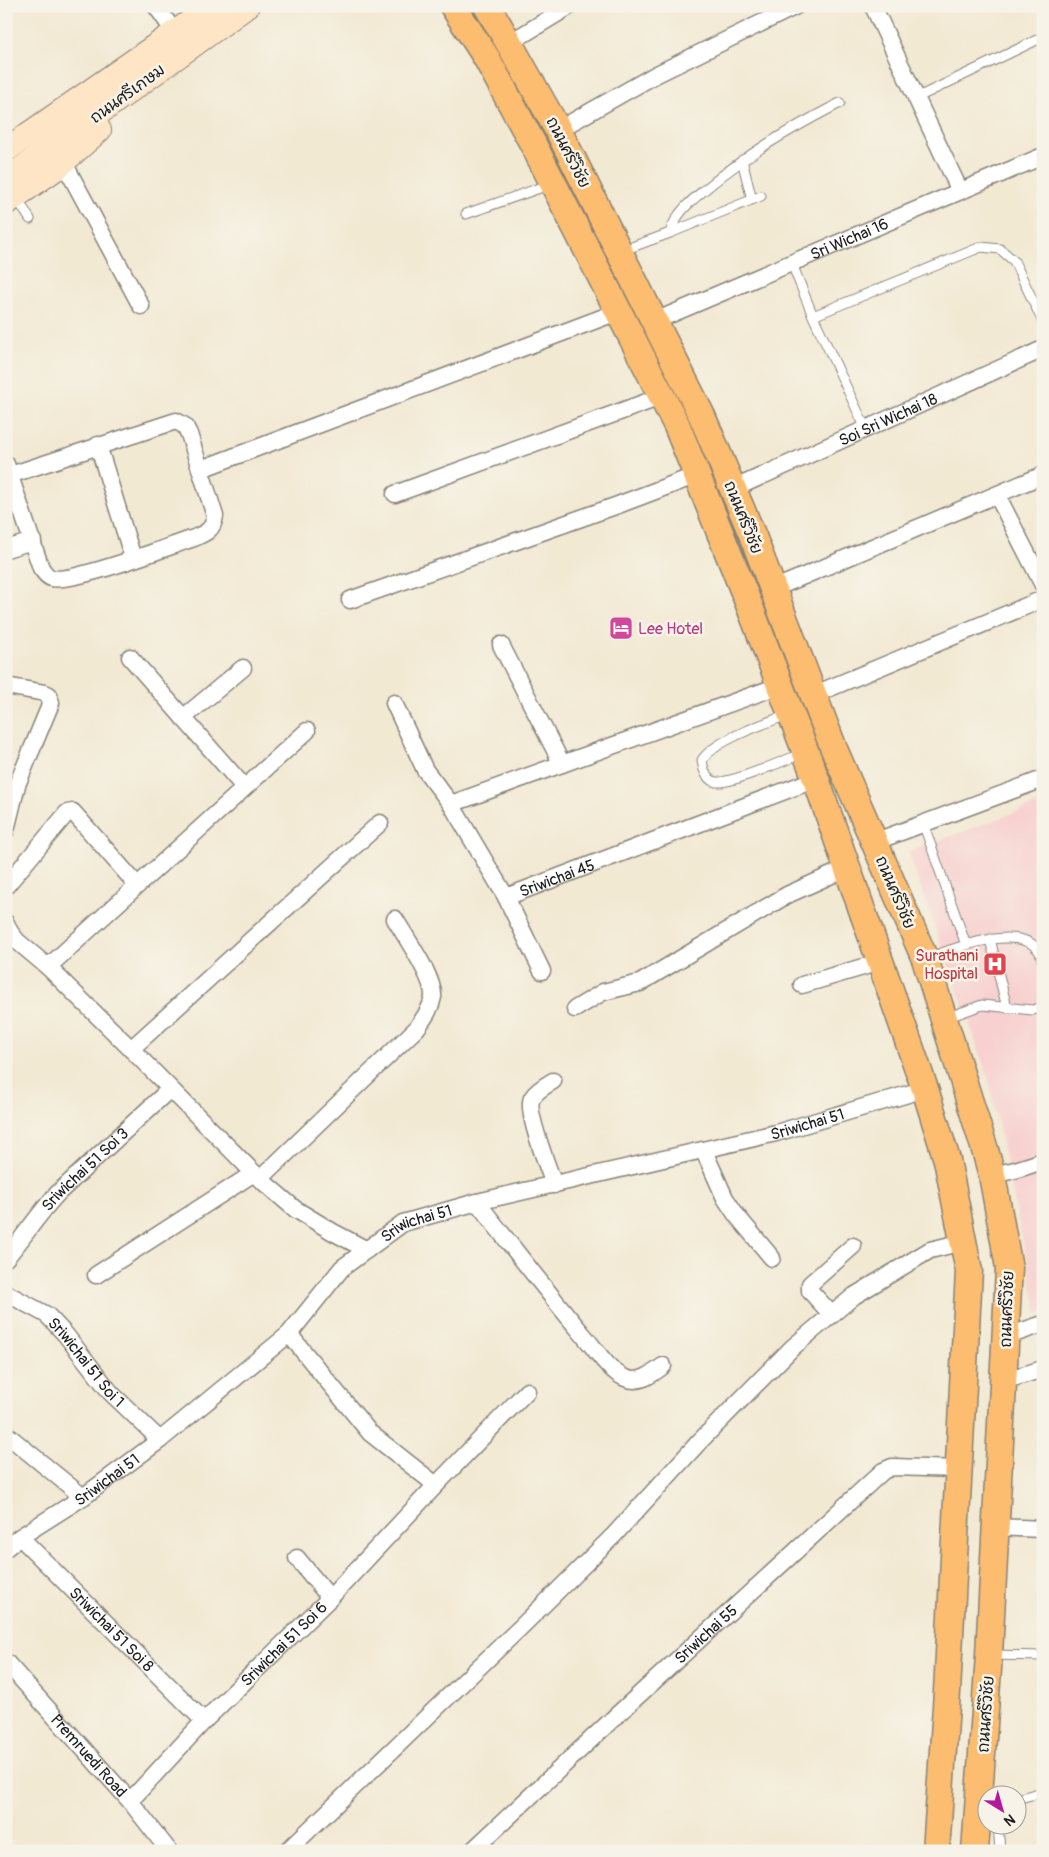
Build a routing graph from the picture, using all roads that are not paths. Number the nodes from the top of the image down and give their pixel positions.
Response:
1 (156, 6) edge
2 (247, 6) edge
3 (487, 6) edge
4 (570, 6) edge
5 (796, 6) edge
6 (873, 6) edge
7 (454, 7) edge
8 (216, 16) edge
9 (170, 36) junction
10 (1043, 37) edge
11 (509, 42) junction
12 (916, 98) junction
13 (840, 103) dead end
14 (558, 130) junction
15 (6, 131) edge
16 (534, 144) junction
17 (6, 150) edge
18 (1043, 156) edge
19 (742, 160) junction
20 (63, 161) junction
21 (554, 184) junction
22 (960, 191) junction
23 (10, 193) edge
24 (762, 196) dead end
25 (752, 200) junction
26 (466, 214) dead end
27 (30, 219) dead end
28 (670, 233) junction
29 (620, 252) junction
30 (792, 264) junction
31 (141, 306) dead end
32 (620, 311) junction
33 (813, 316) junction
34 (655, 321) junction
35 (1043, 322) edge
36 (1043, 349) edge
37 (663, 396) junction
38 (866, 429) junction
39 (98, 445) junction
40 (8, 469) edge
41 (201, 469) junction
42 (697, 475) junction
43 (1043, 475) edge
44 (733, 489) junction
45 (395, 494) dead end
46 (997, 495) junction
47 (33, 541) junction
48 (6, 549) edge
49 (133, 558) junction
50 (1043, 585) edge
51 (773, 589) junction
52 (1043, 599) edge
53 (350, 600) dead end
54 (501, 645) dead end
55 (130, 657) dead end
56 (243, 668) dead end
57 (781, 685) junction
58 (6, 686) edge
59 (813, 695) junction
60 (394, 703) dead end
61 (791, 714) junction
62 (183, 718) junction
63 (307, 731) dead end
64 (805, 752) junction
65 (562, 764) junction
66 (816, 778) junction
67 (1043, 779) edge
68 (244, 787) junction
69 (451, 804) junction
70 (380, 823) dead end
71 (923, 823) junction
72 (6, 830) edge
73 (874, 842) junction
74 (847, 868) junction
75 (137, 885) junction
76 (6, 886) edge
77 (506, 897) junction
78 (395, 919) dead end
79 (6, 923) edge
80 (990, 939) junction
81 (966, 945) junction
82 (880, 962) junction
83 (1043, 963) edge
84 (48, 967) junction
85 (928, 970) junction
86 (542, 971) dead end
87 (802, 985) dead end
88 (892, 996) junction
89 (1043, 1007) edge
90 (1007, 1008) junction
91 (575, 1009) dead end
92 (944, 1019) junction
93 (132, 1050) junction
94 (553, 1081) dead end
95 (170, 1089) junction
96 (925, 1089) junction
97 (704, 1151) junction
98 (1043, 1161) edge
99 (992, 1175) junction
100 (257, 1176) junction
101 (554, 1185) junction
102 (477, 1202) junction
103 (963, 1242) junction
104 (853, 1246) dead end
105 (367, 1250) junction
106 (6, 1258) edge
107 (772, 1258) dead end
108 (96, 1275) dead end
109 (6, 1293) edge
110 (832, 1314) junction
111 (1043, 1324) edge
112 (289, 1334) junction
113 (1005, 1337) junction
114 (663, 1366) dead end
115 (1043, 1369) edge
116 (1003, 1382) junction
117 (527, 1391) dead end
118 (8, 1438) edge
119 (160, 1440) junction
120 (959, 1469) junction
121 (436, 1485) junction
122 (83, 1497) junction
123 (995, 1526) junction
124 (1043, 1529) edge
125 (20, 1537) junction
126 (6, 1548) edge
127 (297, 1558) dead end
128 (330, 1598) junction
129 (989, 1655) junction
130 (1043, 1656) edge
131 (6, 1662) edge
132 (204, 1721) junction
133 (1043, 1792) edge
134 (1026, 1796) edge
135 (130, 1801) junction
136 (993, 1834) edge
137 (987, 1847) edge
138 (169, 1851) edge
139 (287, 1851) edge
140 (472, 1851) edge
141 (936, 1851) edge

1 - 9 street
2 - 8 main road, ถนนศรีเกษม
3 - 11 main road, ถนนศรีวิชัย
4 - 11 street
5 - 14 street
6 - 12 street
7 - 16 main road, ถนนศรีวิชัย
8 - 9 main road, ถนนศรีเกษม
8 - 20 main road
8 - 23 main road, ถนนศรีเกษม
9 - 15 main road
9 - 17 main road, ถนนศรีเกษม
10 - 12 lane
11 - 14 main road, ถนนศรีวิชัย
12 - 22 street
13 - 19 lane
14 - 16 main road
14 - 29 main road, ถนนศรีวิชัย
16 - 21 main road, ถนนศรีวิชัย
18 - 22 street, Sri Wichai 16
19 - 25 lane
19 - 28 lane
20 - 23 main road
20 - 31 street
21 - 26 lane
21 - 32 main road, ถนนศรีวิชัย
22 - 30 street, Sri Wichai 16
23 - 27 lane
24 - 25 lane
25 - 28 lane
28 - 29 lane
29 - 34 main road, ถนนศรีวิชัย
30 - 33 lane
30 - 34 street, Sri Wichai 16
32 - 37 main road, ถนนศรีวิชัย
32 - 41 street
33 - 35 lane
33 - 38 lane
34 - 44 main road, ถนนศรีวิชัย
36 - 38 street, Soi Sri Wichai 18
37 - 42 main road, ถนนศรีวิชัย
37 - 45 street
38 - 44 street, Soi Sri Wichai 18
39 - 40 street
39 - 41 street
39 - 49 street
40 - 47 street
41 - 49 street
42 - 53 street
42 - 57 main road, ถนนศรีวิชัย
43 - 46 street
44 - 51 main road, ถนนศรีวิชัย
46 - 50 street
46 - 51 street
47 - 48 street
47 - 49 street
51 - 59 main road, ถนนศรีวิชัย
52 - 59 street
54 - 65 street
55 - 62 street
56 - 62 street
57 - 61 main road, ถนนศรีวิชัย
57 - 65 street
58 - 72 street
59 - 73 main road, ถนนศรีวิชัย
60 - 69 street, Sriwichai 45
61 - 64 main road, ถนนศรีวิชัย
61 - 64 lane
62 - 68 street
63 - 68 street
64 - 66 main road, ถนนศรีวิชัย
65 - 69 street
66 - 74 main road, ถนนศรีวิชัย
66 - 77 street, Sriwichai 45
67 - 71 street
68 - 75 street
69 - 77 street, Sriwichai 45
70 - 93 street
71 - 73 street
71 - 81 lane
73 - 85 main road, ถนนศรีวิชัย
74 - 82 main road, ถนนศรีวิชัย
74 - 91 street
75 - 76 street
75 - 84 street
77 - 86 street
78 - 100 street
79 - 84 street
80 - 81 lane
80 - 83 lane
80 - 90 lane
81 - 85 lane
82 - 87 street
82 - 88 main road, ถนนศรีวิชัย
84 - 93 street
85 - 88 main road
85 - 92 main road, ถนนศรีวิชัย
88 - 96 main road, ถนนศรีวิชัย
89 - 90 lane
90 - 92 lane
92 - 99 main road, ถนนศรีวิชัย
93 - 95 street
94 - 101 street
95 - 100 street
95 - 106 street, Sriwichai 51 Soi 3
96 - 97 street, Sriwichai 51
96 - 103 main road, ถนนศรีวิชัย
97 - 101 street, Sriwichai 51
97 - 107 street
98 - 99 street
99 - 113 main road, ถนนศรีวิชัย
100 - 105 street
100 - 108 street
101 - 102 street, Sriwichai 51
102 - 105 street, Sriwichai 51
102 - 114 street
103 - 110 street
103 - 120 main road, ถนนศรีวิชัย
104 - 110 street
105 - 112 street, Sriwichai 51
109 - 119 street, Sriwichai 51 Soi 1
110 - 139 street
111 - 113 street
112 - 119 street, Sriwichai 51
112 - 121 street
113 - 116 main road, ถนนศรีวิชัย
115 - 116 street
116 - 123 main road, ถนนศรีวิชัย
117 - 121 street, Sriwichai 51 Soi 6
118 - 122 street
119 - 122 street, Sriwichai 51
120 - 140 street, Sriwichai 55
120 - 141 main road, ถนนศรีวิชัย
121 - 128 street, Sriwichai 51 Soi 6
122 - 125 street, Sriwichai 51
123 - 124 street
123 - 129 main road, ถนนศรีวิชัย
125 - 126 street, Sriwichai 51
125 - 132 street, Sriwichai 51 Soi 8
127 - 128 street
128 - 132 street, Sriwichai 51 Soi 6
129 - 130 lane
129 - 137 main road, ถนนศรีวิชัย
131 - 135 street, Premruedi Road
132 - 135 street, Sriwichai 51 Soi 6
133 - 134 lane
135 - 138 street, Premruedi Road
136 - 137 lane

